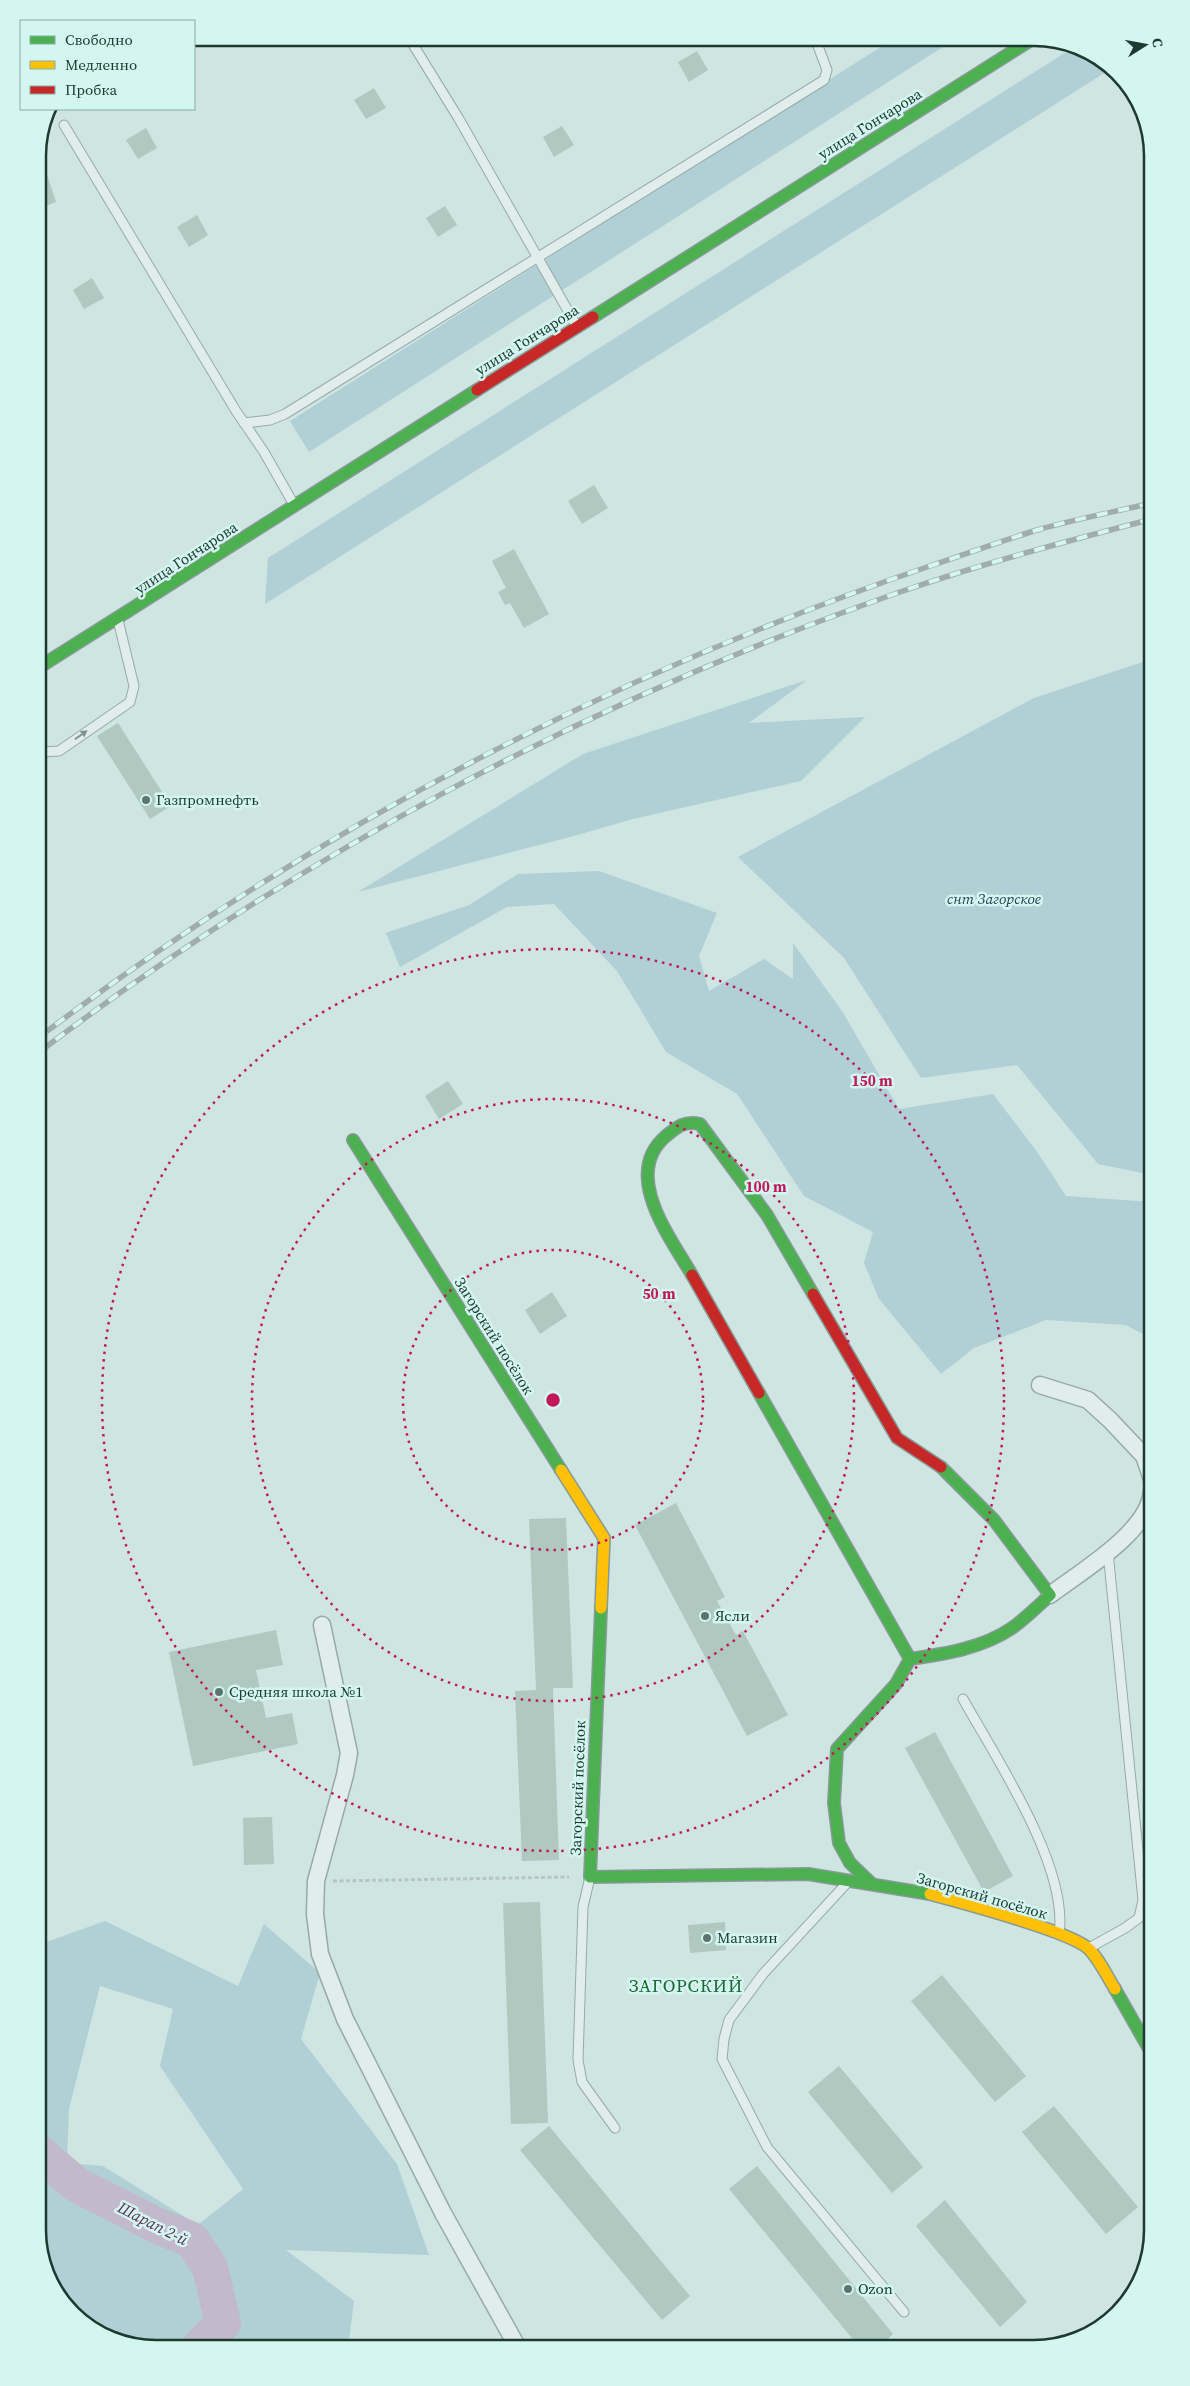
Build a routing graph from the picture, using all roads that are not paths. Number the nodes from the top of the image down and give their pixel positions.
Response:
1 (414, 46) edge
2 (818, 46) edge
3 (1021, 46) edge
4 (64, 125) dead end
5 (537, 257) junction
6 (577, 326) junction
7 (244, 422) junction
8 (294, 506) junction
9 (118, 620) junction
10 (46, 663) edge
11 (46, 752) edge
12 (353, 1140) dead end
13 (1040, 1385) dead end
14 (1144, 1456) edge
15 (1144, 1518) edge
16 (1108, 1551) junction
17 (1050, 1595) junction
18 (322, 1625) dead end
19 (910, 1659) junction
20 (963, 1699) dead end
21 (590, 1877) junction
22 (850, 1880) junction
23 (871, 1883) junction
24 (1143, 1900) joint
25 (1059, 1934) junction
26 (1089, 1948) junction
27 (1144, 2040) edge
28 (615, 2128) dead end
29 (904, 2312) dead end
30 (514, 2340) edge

1 - 5 lane
2 - 5 lane
3 - 6 street, улица Гончарова
4 - 7 lane
5 - 6 lane
5 - 7 lane
6 - 8 street, улица Гончарова
7 - 8 lane
8 - 9 street, улица Гончарова
9 - 10 street, улица Гончарова
11 -> 9 lane
12 - 21 street, Загорский посёлок
13 - 14 street
15 - 16 street
16 - 17 street
16 - 24 lane
17 - 19 street
17 - 19 street
18 - 30 street
19 - 23 street
20 - 25 lane
21 - 22 street, Загорский посёлок
21 - 28 lane
22 - 23 street, Загорский посёлок
22 - 29 lane
23 - 25 street, Загорский посёлок
24 - 26 lane
25 - 26 street, Загорский посёлок
26 - 27 street

